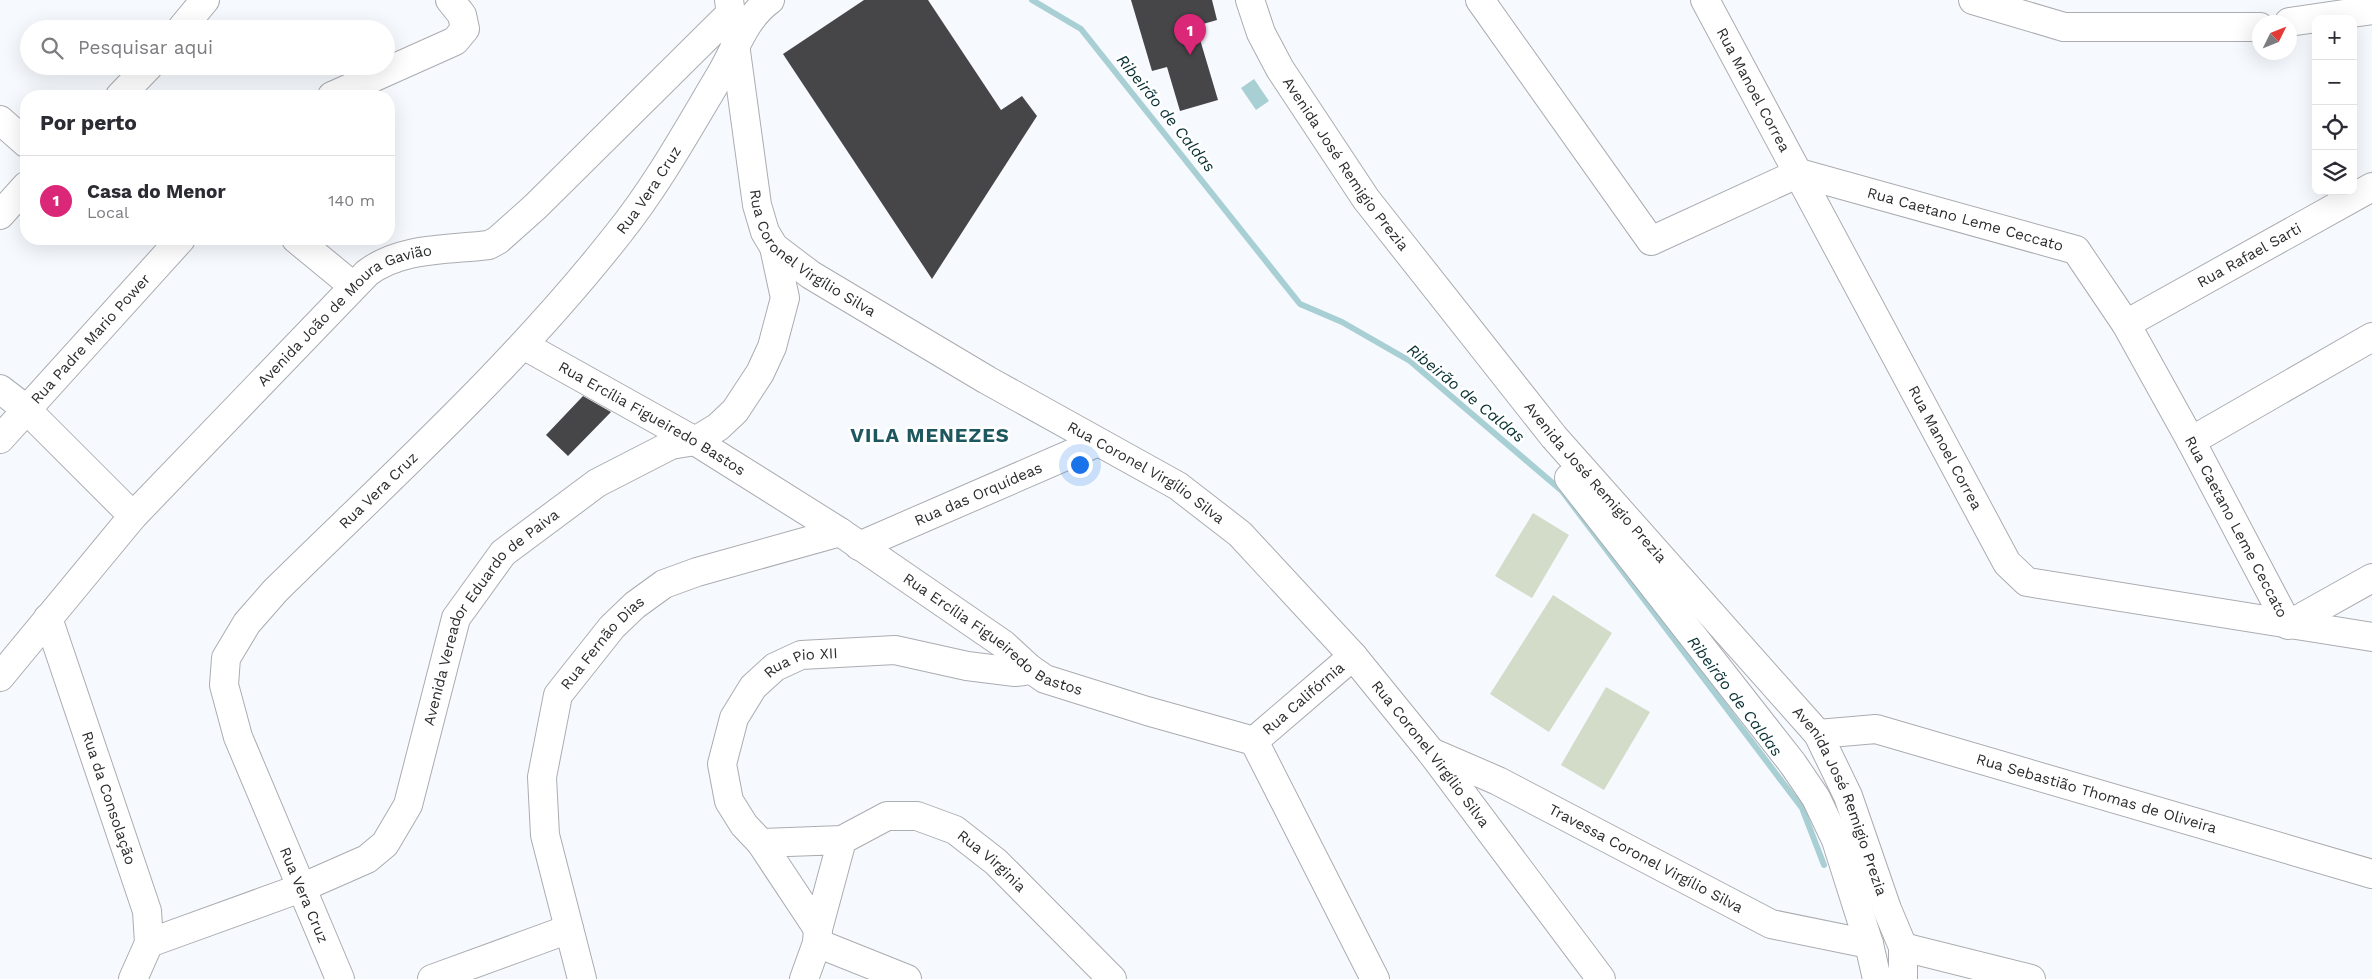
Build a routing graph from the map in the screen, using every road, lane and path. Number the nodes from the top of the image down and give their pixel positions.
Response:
1 (205, 0) edge
2 (450, 0) edge
3 (770, 0) edge
4 (1480, 0) edge
5 (1705, 0) edge
6 (1973, 0) edge
7 (2044, 0) edge
8 (1239, 1) edge
9 (730, 7) edge
10 (2372, 10) edge
11 (188, 20) edge
12 (2297, 21) edge
13 (2252, 26) edge
14 (2064, 27) junction
15 (736, 49) junction
16 (395, 68) edge
17 (379, 75) edge
18 (346, 90) edge
19 (0, 120) edge
20 (20, 138) edge
21 (1799, 173) junction
22 (2372, 187) edge
23 (20, 193) edge
24 (0, 215) edge
25 (176, 245) edge
26 (303, 245) edge
27 (774, 247) junction
28 (353, 286) junction
29 (2126, 324) junction
30 (2372, 337) edge
31 (524, 346) junction
32 (0, 389) edge
33 (26, 409) junction
34 (0, 439) edge
35 (695, 441) junction
36 (2191, 441) junction
37 (1096, 443) junction
38 (133, 516) junction
39 (849, 539) junction
40 (2372, 578) edge
41 (48, 618) junction
42 (2288, 625) junction
43 (2372, 636) edge
44 (1353, 656) junction
45 (1029, 668) junction
46 (0, 677) edge
47 (1818, 734) junction
48 (1254, 741) junction
49 (1431, 752) junction
50 (1498, 781) junction
51 (1472, 810) junction
52 (842, 840) junction
53 (761, 844) junction
54 (2372, 874) edge
55 (302, 888) junction
56 (569, 929) junction
57 (818, 936) junction
58 (149, 943) junction
59 (1869, 944) junction
60 (1903, 947) junction
61 (132, 979) edge
62 (340, 979) edge
63 (432, 979) edge
64 (582, 979) edge
65 (804, 979) edge
66 (906, 979) edge
67 (1112, 979) edge
68 (1375, 979) edge
69 (1600, 979) edge
70 (1876, 979) edge
71 (1903, 979) edge
72 (2031, 979) edge

1 - 11 street
2 - 16 street
3 - 15 street, Rua Vera Cruz
4 - 21 street
5 - 21 street, Rua Manoel Correa
6 - 14 street
7 - 14 street
8 - 47 street, Avenida José Remigio Prezia
8 - 59 street, Avenida José Remigio Prezia
9 - 15 street, Rua Coronel Virgílio Silva
9 - 28 street, Avenida João de Moura Gavião
10 - 12 street
13 - 14 street
15 - 27 street, Rua Coronel Virgílio Silva
15 - 31 street, Rua Vera Cruz
17 - 18 street
19 - 20 street
21 - 29 street, Rua Caetano Leme Ceccato
21 - 42 street, Rua Manoel Correa
22 - 29 street, Rua Rafael Sarti
23 - 24 street
25 - 33 street, Rua Padre Mario Power
26 - 28 street
27 - 35 street, Avenida Vereador Eduardo de Paiva
27 - 37 street, Rua Coronel Virgílio Silva
28 - 38 street, Avenida João de Moura Gavião
29 - 36 street, Rua Caetano Leme Ceccato
30 - 36 street
31 - 35 street, Rua Ercília Figueiredo Bastos
31 - 55 street, Rua Vera Cruz
32 - 33 street
33 - 34 street, Rua Padre Mario Power
33 - 38 street
35 - 39 street, Rua Ercília Figueiredo Bastos
35 - 55 street, Avenida Vereador Eduardo de Paiva
36 - 42 street, Rua Caetano Leme Ceccato
37 - 39 street, Rua das Orquídeas
37 - 44 street, Rua Coronel Virgílio Silva
38 - 41 street, Avenida João de Moura Gavião
39 - 45 street, Rua Ercília Figueiredo Bastos
39 - 56 street, Rua Fernão Dias
40 - 42 street
41 - 46 street, Avenida João de Moura Gavião
41 - 58 street, Rua da Consolação
42 - 43 street, Rua Manoel Correa
44 - 48 street, Rua Califórnia
44 - 49 street, Rua Coronel Virgílio Silva
45 - 48 street, Rua Ercília Figueiredo Bastos
45 - 53 street, Rua Pio XII
47 - 54 street, Rua Sebastião Thomas de Oliveira
47 - 60 street, Avenida José Remigio Prezia
48 - 68 street
49 - 50 street, Travessa Coronel Virgílio Silva
49 - 51 street, Rua Coronel Virgílio Silva
50 - 51 street
50 - 59 street, Travessa Coronel Virgílio Silva
51 - 69 street, Rua Coronel Virgílio Silva
52 - 53 street
52 - 57 street
52 - 67 street, Rua Virginia
53 - 57 street, Rua Pio XII
55 - 58 street, Avenida Vereador Eduardo de Paiva
55 - 62 street, Rua Vera Cruz
56 - 63 street
56 - 64 street, Rua Fernão Dias
57 - 65 street
57 - 66 street
58 - 61 street, Rua da Consolação
59 - 70 street, Avenida José Remigio Prezia
60 - 71 street, Avenida José Remigio Prezia
60 - 72 street

